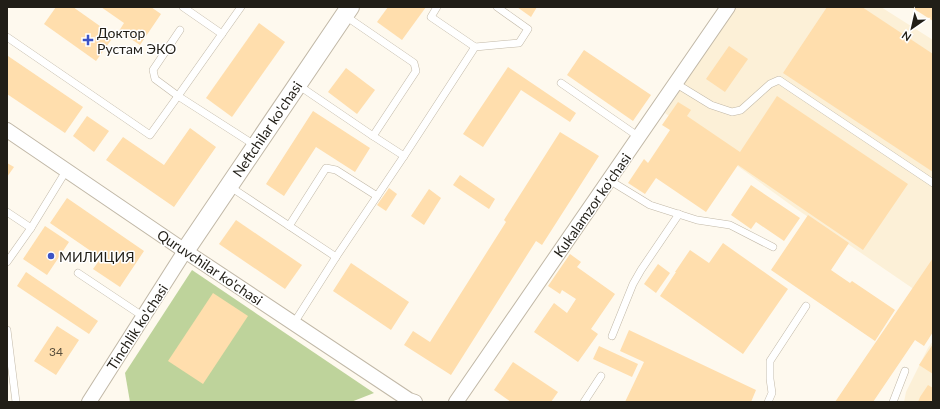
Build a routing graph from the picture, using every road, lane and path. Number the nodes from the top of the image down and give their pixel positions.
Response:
1 (182, 7) edge
2 (241, 7) edge
3 (438, 7) edge
4 (496, 7) edge
5 (728, 7) edge
6 (347, 11) edge
7 (180, 30) dead end
8 (222, 34) junction
9 (7, 36) edge
10 (475, 47) junction
11 (561, 83) dead end
12 (675, 84) junction
13 (297, 85) junction
14 (178, 96) junction
15 (7, 130) edge
16 (373, 136) junction
17 (638, 137) junction
18 (256, 146) junction
19 (404, 156) junction
20 (66, 171) junction
21 (609, 180) junction
22 (933, 183) edge
23 (229, 186) junction
24 (377, 196) junction
25 (7, 212) edge
26 (679, 214) junction
27 (290, 226) junction
28 (31, 228) junction
29 (773, 247) dead end
30 (185, 251) junction
31 (336, 256) junction
32 (7, 262) edge
33 (78, 273) dead end
34 (806, 306) dead end
35 (144, 317) junction
36 (294, 323) junction
37 (7, 330) edge
38 (612, 336) dead end
39 (905, 371) dead end
40 (601, 376) dead end
41 (407, 401) edge
42 (16, 402) edge
43 (89, 402) edge
44 (456, 402) edge
45 (584, 402) edge
46 (768, 402) edge
47 (893, 402) edge

1 - 8 lane
2 - 8 lane
3 - 10 lane
4 - 10 lane
5 - 12 street, Kukalamzor ko'chasi
6 - 13 street, Neftchilar ko'chasi
6 - 16 lane
7 - 14 lane
8 - 14 lane
9 - 14 lane
10 - 19 lane
11 - 17 lane
12 - 17 street, Kukalamzor ko'chasi
12 - 22 lane
13 - 16 lane
13 - 18 street, Neftchilar ko'chasi
14 - 18 lane
15 - 20 street, Quruvchilar ko'chasi
16 - 19 lane
17 - 21 street, Kukalamzor ko'chasi
18 - 23 street, Neftchilar ko'chasi
19 - 24 lane
20 - 28 lane
20 - 30 street, Quruvchilar ko'chasi
21 - 26 lane
21 - 44 street, Kukalamzor ko'chasi
23 - 27 lane
23 - 30 street, Neftchilar ko'chasi
24 - 27 lane
24 - 31 lane
25 - 28 lane
26 - 29 lane
26 - 38 lane
27 - 31 lane
28 - 32 lane
30 - 35 street, Tinchlik ko'chasi
30 - 36 street, Quruvchilar ko'chasi
31 - 36 lane
33 - 35 lane
34 - 46 lane
35 - 43 street, Tinchlik ko'chasi
36 - 41 street, Quruvchilar ko'chasi
37 - 42 lane
39 - 47 lane
40 - 45 lane

